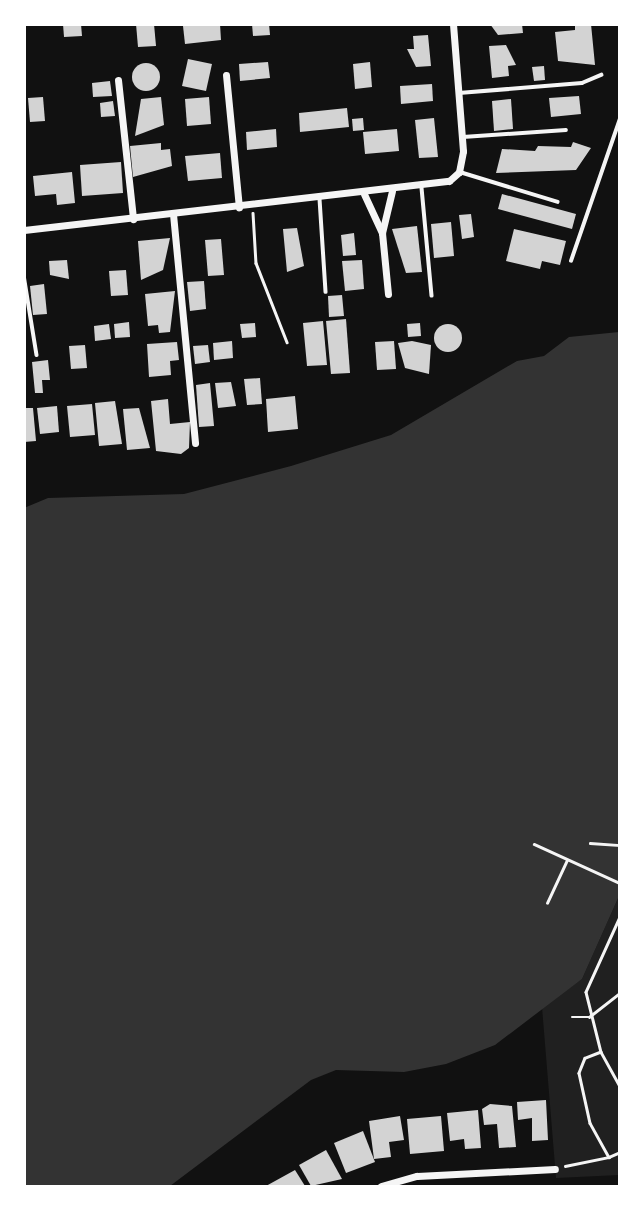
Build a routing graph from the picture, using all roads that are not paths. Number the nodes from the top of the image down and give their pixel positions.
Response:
1 (453, 24) edge
2 (226, 75) dead end
3 (601, 75) dead end
4 (118, 80) dead end
5 (459, 93) junction
6 (620, 119) edge
7 (618, 128) edge
8 (566, 130) dead end
9 (463, 137) junction
10 (459, 172) junction
11 (422, 188) junction
12 (392, 191) junction
13 (363, 194) junction
14 (320, 199) junction
15 (558, 202) dead end
16 (239, 207) junction
17 (173, 214) junction
18 (133, 219) junction
19 (24, 230) edge
20 (382, 233) junction
21 (571, 261) dead end
22 (24, 275) edge
23 (326, 292) dead end
24 (388, 293) dead end
25 (432, 296) dead end
26 (37, 355) dead end
27 (195, 443) dead end
28 (555, 1168) road end
29 (466, 1176) junction
30 (381, 1186) edge
31 (467, 1186) edge

1 - 5 street
2 - 16 street
3 - 5 lane
4 - 18 street
5 - 9 street
6 - 7 lane
7 - 21 lane
8 - 9 lane
9 - 10 street
10 - 11 street
10 - 15 lane
11 - 12 street
11 - 25 lane
12 - 13 street
12 - 20 street
13 - 14 street
13 - 20 street
14 - 16 street
14 - 23 lane
16 - 17 street
17 - 18 street
17 - 27 street
18 - 19 street
20 - 24 street
22 - 26 lane
28 - 29 street
29 - 30 street
29 - 31 street

